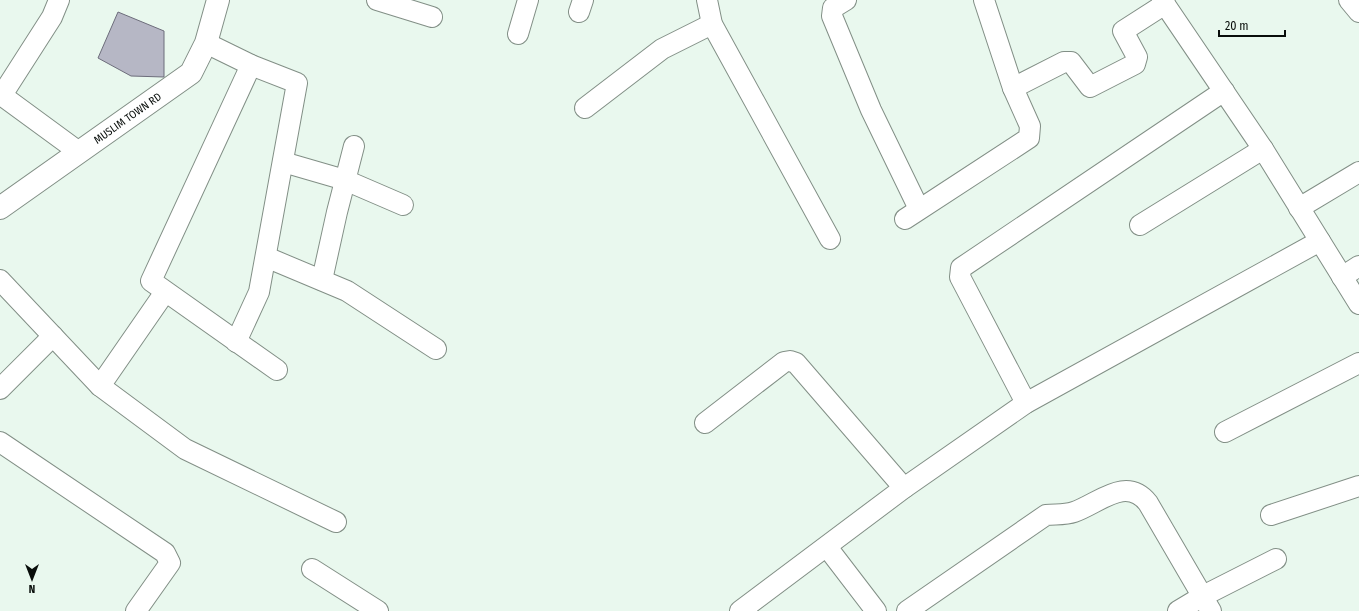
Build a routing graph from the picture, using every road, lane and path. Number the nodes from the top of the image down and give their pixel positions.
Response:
1 (59, 0) edge
2 (218, 0) edge
3 (377, 0) edge
4 (528, 0) edge
5 (707, 0) edge
6 (846, 0) edge
7 (984, 0) edge
8 (1349, 0) edge
9 (1163, 2) edge
10 (1359, 12) edge
11 (432, 17) dead end
12 (712, 24) junction
13 (518, 34) dead end
14 (206, 43) junction
15 (251, 65) junction
16 (1013, 88) junction
17 (1224, 91) junction
18 (1, 94) edge
19 (585, 108) dead end
20 (354, 146) dead end
21 (1263, 149) junction
22 (79, 152) junction
23 (283, 162) junction
24 (1359, 172) edge
25 (345, 180) junction
26 (404, 205) dead end
27 (0, 208) edge
28 (1299, 208) junction
29 (1140, 225) dead end
30 (830, 239) dead end
31 (1320, 241) junction
32 (266, 257) junction
33 (1359, 266) edge
34 (1342, 277) junction
35 (0, 280) edge
36 (322, 280) junction
37 (165, 292) junction
38 (1359, 304) edge
39 (53, 336) junction
40 (236, 342) junction
41 (436, 349) dead end
42 (1359, 363) edge
43 (277, 370) dead end
44 (100, 386) junction
45 (0, 389) edge
46 (1026, 403) junction
47 (704, 423) dead end
48 (1225, 432) dead end
49 (0, 442) edge
50 (1359, 486) edge
51 (904, 488) junction
52 (1271, 515) dead end
53 (336, 522) dead end
54 (827, 547) junction
55 (1276, 560) dead end
56 (312, 569) dead end
57 (1207, 604) edge
58 (136, 611) edge
59 (378, 611) edge
60 (740, 611) edge
61 (876, 611) edge
62 (907, 611) edge
63 (1178, 611) edge

1 - 18 street
2 - 14 street, MUSLIM TOWN RD
3 - 11 street
4 - 13 street
5 - 12 street
6 - 16 street
7 - 16 street
8 - 10 street
9 - 16 street
9 - 17 street
12 - 19 street
12 - 30 street
14 - 15 street
14 - 22 street, MUSLIM TOWN RD
15 - 23 street
15 - 37 street
17 - 21 street
17 - 46 street
18 - 22 street
20 - 25 street
21 - 28 street
21 - 29 street
22 - 27 street, MUSLIM TOWN RD
23 - 25 street
23 - 32 street
24 - 28 street
25 - 26 street
25 - 36 street
28 - 31 street
31 - 34 street
31 - 46 street
32 - 36 street
32 - 40 street
33 - 34 street
34 - 38 street
35 - 39 street
36 - 41 street
37 - 40 street
37 - 44 street
39 - 44 street
39 - 45 street
40 - 43 street
42 - 48 street
44 - 53 street
46 - 51 street
47 - 51 street
49 - 58 street
50 - 52 street
51 - 54 street
54 - 60 street
54 - 61 street
55 - 57 street
56 - 59 street
57 - 62 street
57 - 63 street

